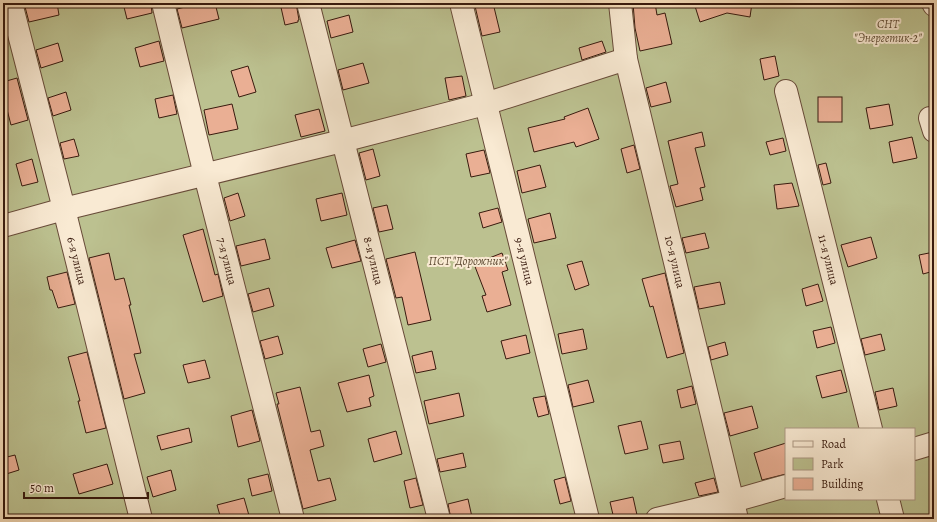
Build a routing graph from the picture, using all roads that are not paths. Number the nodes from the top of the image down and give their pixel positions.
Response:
1 (11, 3) edge
2 (163, 3) edge
3 (308, 3) edge
4 (461, 3) edge
5 (620, 3) edge
6 (626, 59) junction
7 (786, 91) dead end
8 (485, 104) junction
9 (342, 141) junction
10 (205, 175) junction
11 (64, 209) junction
12 (3, 226) edge
13 (871, 428) edge
14 (934, 443) edge
15 (915, 449) edge
16 (785, 486) edge
17 (888, 500) edge
18 (735, 510) edge
19 (141, 519) edge
20 (293, 519) edge
21 (439, 519) edge
22 (588, 519) edge
23 (657, 519) edge
24 (893, 519) edge

1 - 11 street, 6-я улица
2 - 10 street, 7-я улица
3 - 9 street, 8-я улица
4 - 8 street, 9-я улица
5 - 6 street, 10-я улица
6 - 8 street
6 - 18 street, 10-я улица
7 - 13 street, 11-я улица
8 - 9 street
8 - 22 street, 9-я улица
9 - 10 street
9 - 21 street, 8-я улица
10 - 11 street
10 - 20 street, 7-я улица
11 - 12 street
11 - 19 street, 6-я улица
14 - 15 street
16 - 18 street
17 - 24 street
18 - 23 street

